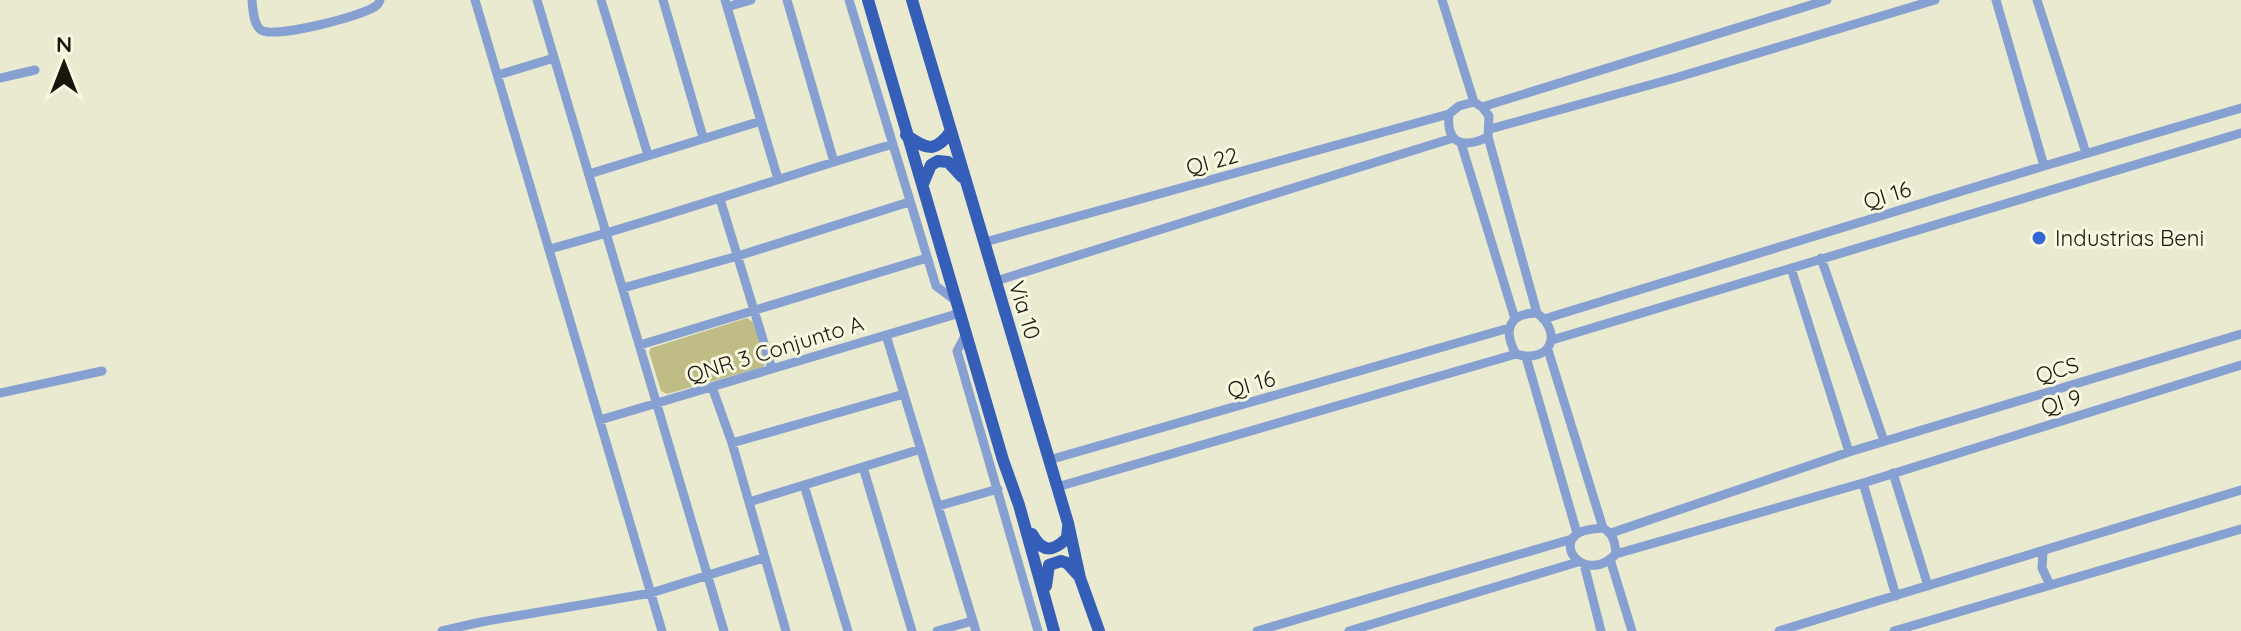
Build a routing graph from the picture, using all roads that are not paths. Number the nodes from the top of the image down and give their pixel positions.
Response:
1 (252, 0) edge
2 (380, 0) edge
3 (475, 0) edge
4 (538, 0) edge
5 (601, 0) edge
6 (663, 0) edge
7 (751, 0) edge
8 (787, 0) edge
9 (849, 0) edge
10 (868, 0) edge
11 (912, 0) edge
12 (1442, 0) edge
13 (1827, 0) edge
14 (1935, 0) edge
15 (1996, 0) edge
16 (2037, 0) edge
17 (726, 4) edge
18 (554, 58) junction
19 (35, 70) dead end
20 (498, 75) junction
21 (0, 78) edge
22 (1478, 104) junction
23 (2241, 108) edge
24 (1449, 114) junction
25 (761, 121) junction
26 (951, 131) junction
27 (1489, 133) junction
28 (2241, 133) edge
29 (906, 135) junction
30 (703, 137) junction
31 (1457, 140) junction
32 (893, 144) junction
33 (2086, 153) junction
34 (648, 155) junction
35 (834, 162) junction
36 (2044, 166) junction
37 (589, 174) junction
38 (778, 179) junction
39 (966, 182) junction
40 (923, 184) junction
41 (720, 199) junction
42 (909, 202) junction
43 (607, 234) junction
44 (985, 242) junction
45 (550, 249) junction
46 (738, 256) junction
47 (927, 258) junction
48 (1821, 258) junction
49 (1791, 268) junction
50 (996, 281) junction
51 (623, 288) junction
52 (958, 307) junction
53 (756, 311) junction
54 (1541, 316) junction
55 (1515, 319) junction
56 (1509, 328) junction
57 (966, 334) junction
58 (2241, 334) edge
59 (886, 335) junction
60 (640, 345) junction
61 (1550, 345) junction
62 (1521, 355) junction
63 (2241, 365) edge
64 (772, 369) junction
65 (102, 371) dead end
66 (712, 387) junction
67 (0, 393) edge
68 (904, 394) junction
69 (657, 403) junction
70 (600, 420) junction
71 (1884, 441) junction
72 (732, 443) junction
73 (921, 449) junction
74 (1849, 452) junction
75 (1049, 460) junction
76 (863, 467) junction
77 (1893, 473) junction
78 (1863, 483) junction
79 (804, 485) junction
80 (1057, 487) junction
81 (998, 489) junction
82 (2241, 490) edge
83 (749, 502) junction
84 (1019, 505) junction
85 (938, 506) junction
86 (1068, 523) junction
87 (2241, 529) edge
88 (1607, 530) junction
89 (1574, 536) junction
90 (2043, 552) junction
91 (1613, 556) junction
92 (763, 558) junction
93 (1581, 563) junction
94 (707, 575) junction
95 (1080, 578) junction
96 (2050, 585) junction
97 (1928, 586) junction
98 (651, 593) junction
99 (1045, 596) junction
100 (1896, 596) junction
101 (1931, 620) junction
102 (974, 626) edge
103 (1900, 630) edge
104 (442, 631) edge
105 (662, 631) edge
106 (724, 631) edge
107 (786, 631) edge
108 (848, 631) edge
109 (912, 631) edge
110 (937, 631) edge
111 (1038, 631) edge
112 (1054, 631) edge
113 (1099, 631) edge
114 (1257, 631) edge
115 (1349, 631) edge
116 (1601, 631) edge
117 (1632, 631) edge
118 (1779, 631) edge
119 (1935, 631) edge

1 - 2 street
3 - 20 street
4 - 18 street
5 - 34 street
6 - 30 street
7 - 17 street
8 - 35 street
9 - 32 street
10 - 29 main road
11 - 26 main road, Via 10
12 - 22 street
13 - 22 street
14 - 27 street
15 - 36 street
16 - 33 street
17 - 25 street
18 - 20 street
18 - 37 street
19 - 21 street
20 - 45 street
22 - 24 street
22 - 27 street
23 - 33 street, QI 16
24 - 31 street
24 - 44 street, QI 22
25 - 30 street
25 - 38 street
26 - 29 main road
26 - 39 main road, Via 10
27 - 31 street
27 - 54 street
28 - 48 street
29 - 40 main road
30 - 34 street
31 - 50 street
31 - 55 street
32 - 35 street
32 - 42 street
33 - 36 street, QI 16
34 - 37 street
35 - 38 street
36 - 54 street, QI 16
37 - 43 street
38 - 41 street
39 - 40 main road
39 - 44 main road, Via 10
40 - 52 main road
41 - 43 street
41 - 46 street
42 - 46 street
42 - 47 street
43 - 45 street
43 - 51 street
44 - 50 main road, Via 10
45 - 70 street
46 - 51 street
46 - 53 street
47 - 52 street
47 - 53 street
48 - 49 street
48 - 71 street
49 - 61 street
49 - 74 street
50 - 75 main road, Via 10
51 - 60 street
52 - 57 main road
52 - 59 street, QNR 3 Conjunto A
53 - 60 street
53 - 64 street
54 - 55 street
54 - 61 street
55 - 56 street
56 - 62 street
56 - 75 street, QI 16
57 - 81 street
57 - 84 main road
58 - 71 street, QCS
59 - 64 street, QNR 3 Conjunto A
59 - 68 street
60 - 69 street
61 - 62 street
61 - 88 street
62 - 80 street
62 - 89 street
63 - 77 street, QI 9
64 - 66 street, QNR 3 Conjunto A
65 - 67 street
66 - 69 street, QNR 3 Conjunto A
66 - 72 street
68 - 72 street
68 - 73 street
69 - 70 street, QNR 3 Conjunto A
69 - 94 street
70 - 98 street
71 - 74 street, QCS
72 - 83 street
73 - 76 street
73 - 85 street
74 - 88 street, QCS
75 - 80 main road, Via 10
76 - 79 street
76 - 109 street
77 - 78 street, QI 9
77 - 97 street
78 - 91 street, QI 9
78 - 100 street
79 - 83 street
79 - 108 street
80 - 86 main road, Via 10
81 - 85 street
81 - 111 street
82 - 90 street
83 - 92 street
84 - 86 main road
84 - 99 main road
85 - 102 street
86 - 95 main road, Via 10
87 - 96 street
88 - 89 street
88 - 91 street
89 - 93 street
89 - 114 street
90 - 96 street
90 - 97 street
91 - 93 street
91 - 117 street
92 - 94 street
92 - 107 street
93 - 115 street
93 - 116 street
94 - 98 street
94 - 106 street
95 - 99 main road
95 - 113 main road, Via 10
96 - 101 street
97 - 100 street
98 - 104 street
98 - 105 street
99 - 112 main road
100 - 118 street
101 - 103 street
101 - 119 street
102 - 110 street

